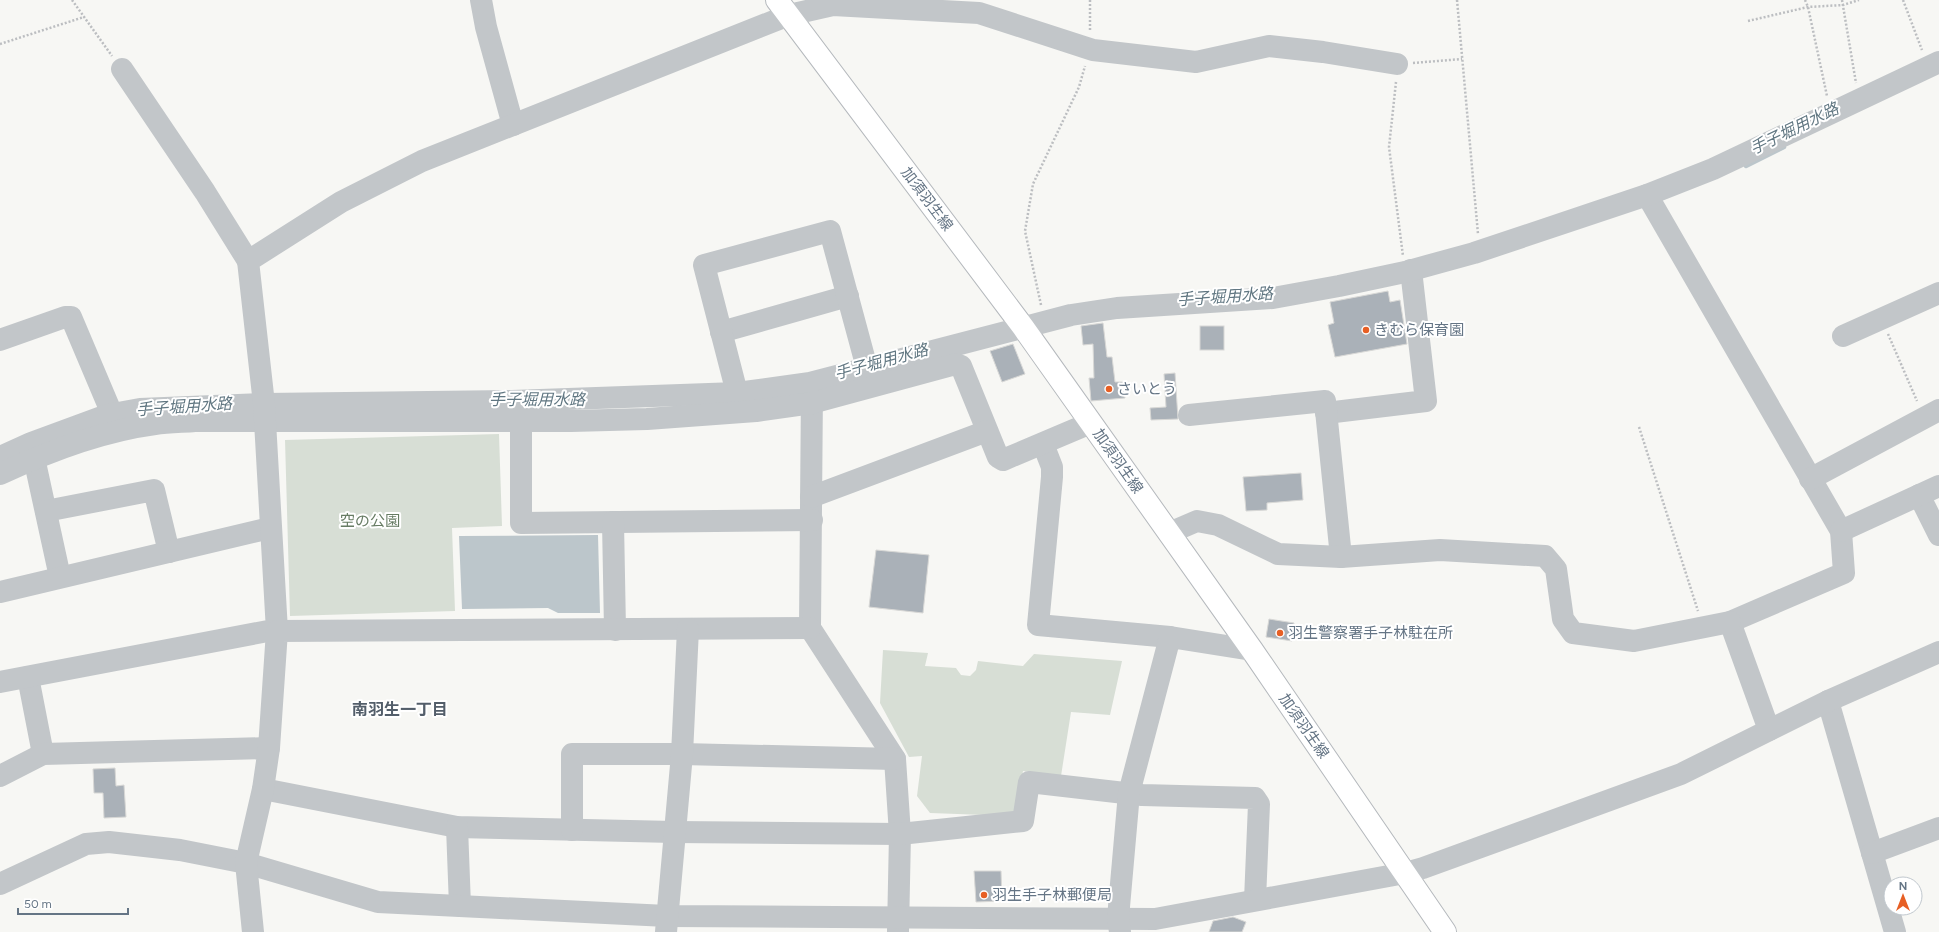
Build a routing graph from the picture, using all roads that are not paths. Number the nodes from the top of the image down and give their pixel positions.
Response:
1 (481, 0) edge
2 (783, 7) edge
3 (1397, 64) road end
4 (1934, 65) edge
5 (122, 69) road end
6 (513, 125) junction
7 (1647, 195) junction
8 (248, 261) junction
9 (1408, 271) junction
10 (1939, 293) edge
11 (848, 296) junction
12 (1023, 327) junction
13 (721, 332) junction
14 (1843, 336) dead end
15 (0, 340) edge
16 (867, 368) junction
17 (737, 393) junction
18 (811, 393) junction
19 (264, 413) junction
20 (1326, 413) junction
21 (112, 414) junction
22 (1931, 414) edge
23 (1189, 415) dead end
24 (1089, 421) junction
25 (987, 431) junction
26 (521, 432) dead end
27 (1043, 444) junction
28 (33, 450) junction
29 (0, 457) edge
30 (0, 474) edge
31 (1810, 479) junction
32 (1939, 486) edge
33 (1919, 495) junction
34 (811, 497) junction
35 (46, 511) junction
36 (812, 520) junction
37 (612, 522) junction
38 (270, 528) junction
39 (1841, 531) junction
40 (1169, 533) junction
41 (1939, 535) edge
42 (169, 552) junction
43 (1341, 557) junction
44 (60, 577) junction
45 (0, 592) edge
46 (1730, 622) junction
47 (810, 628) junction
48 (688, 629) junction
49 (615, 630) junction
50 (277, 631) junction
51 (1170, 637) junction
52 (1252, 650) junction
53 (1939, 652) edge
54 (28, 677) junction
55 (0, 682) edge
56 (1828, 702) junction
57 (1768, 730) junction
58 (269, 748) junction
59 (43, 754) junction
60 (682, 754) junction
61 (894, 759) junction
62 (0, 776) edge
63 (263, 789) junction
64 (1129, 793) junction
65 (457, 827) junction
66 (1939, 828) edge
67 (572, 830) junction
68 (674, 832) junction
69 (900, 834) junction
70 (1872, 853) junction
71 (246, 864) junction
72 (1405, 873) junction
73 (0, 884) edge
74 (1255, 900) junction
75 (460, 906) junction
76 (667, 924) edge
77 (898, 925) edge
78 (1119, 925) edge
79 (253, 932) edge
80 (1445, 932) edge
81 (1895, 932) edge

1 - 6 street
2 - 3 street
2 - 6 street
2 - 12 main road, 加須羽生線
4 - 7 street
5 - 8 street
6 - 8 street
7 - 9 street
7 - 31 street
8 - 19 street
9 - 12 street
9 - 20 street
10 - 14 street
11 - 13 street
11 - 13 street
11 - 16 street
12 - 16 street
12 - 24 main road, 加須羽生線
13 - 17 street
15 - 21 street
16 - 18 street
17 - 18 street
17 - 19 street
18 - 19 street
18 - 25 street
18 - 34 street
19 - 21 street
19 - 28 street
19 - 38 street
20 - 23 street
20 - 43 street
21 - 28 street
22 - 31 street
24 - 27 street
24 - 40 main road, 加須羽生線
25 - 27 street
25 - 34 street
26 - 37 street
27 - 51 street
28 - 29 street
28 - 30 street
28 - 35 street
31 - 39 street
32 - 33 street
33 - 39 street
33 - 41 street
34 - 36 street
35 - 42 street
35 - 44 street
36 - 37 street
36 - 47 street
37 - 49 street
38 - 42 street
38 - 50 street
39 - 46 street
40 - 43 street
40 - 52 main road, 加須羽生線
42 - 44 street
43 - 46 street
44 - 45 street
46 - 57 street
47 - 48 street
47 - 61 street
48 - 49 street
48 - 60 street
49 - 50 street
50 - 54 street
50 - 58 street
51 - 52 street
51 - 64 street
52 - 72 main road, 加須羽生線
53 - 56 street
54 - 55 street
54 - 59 street
56 - 57 street
56 - 70 street
57 - 72 street
58 - 59 street
58 - 63 street
59 - 62 street
60 - 61 street
60 - 67 street
60 - 68 street
61 - 69 street
63 - 65 street
63 - 71 street
64 - 69 street
64 - 74 street
64 - 78 street
65 - 67 street
65 - 75 street
66 - 70 street
67 - 68 street
68 - 69 street
68 - 76 street
69 - 77 street
70 - 81 street
71 - 73 street
71 - 75 street
71 - 79 street
72 - 74 street
72 - 80 main road, 加須羽生線
74 - 78 street
75 - 76 street
76 - 77 street
77 - 78 street

